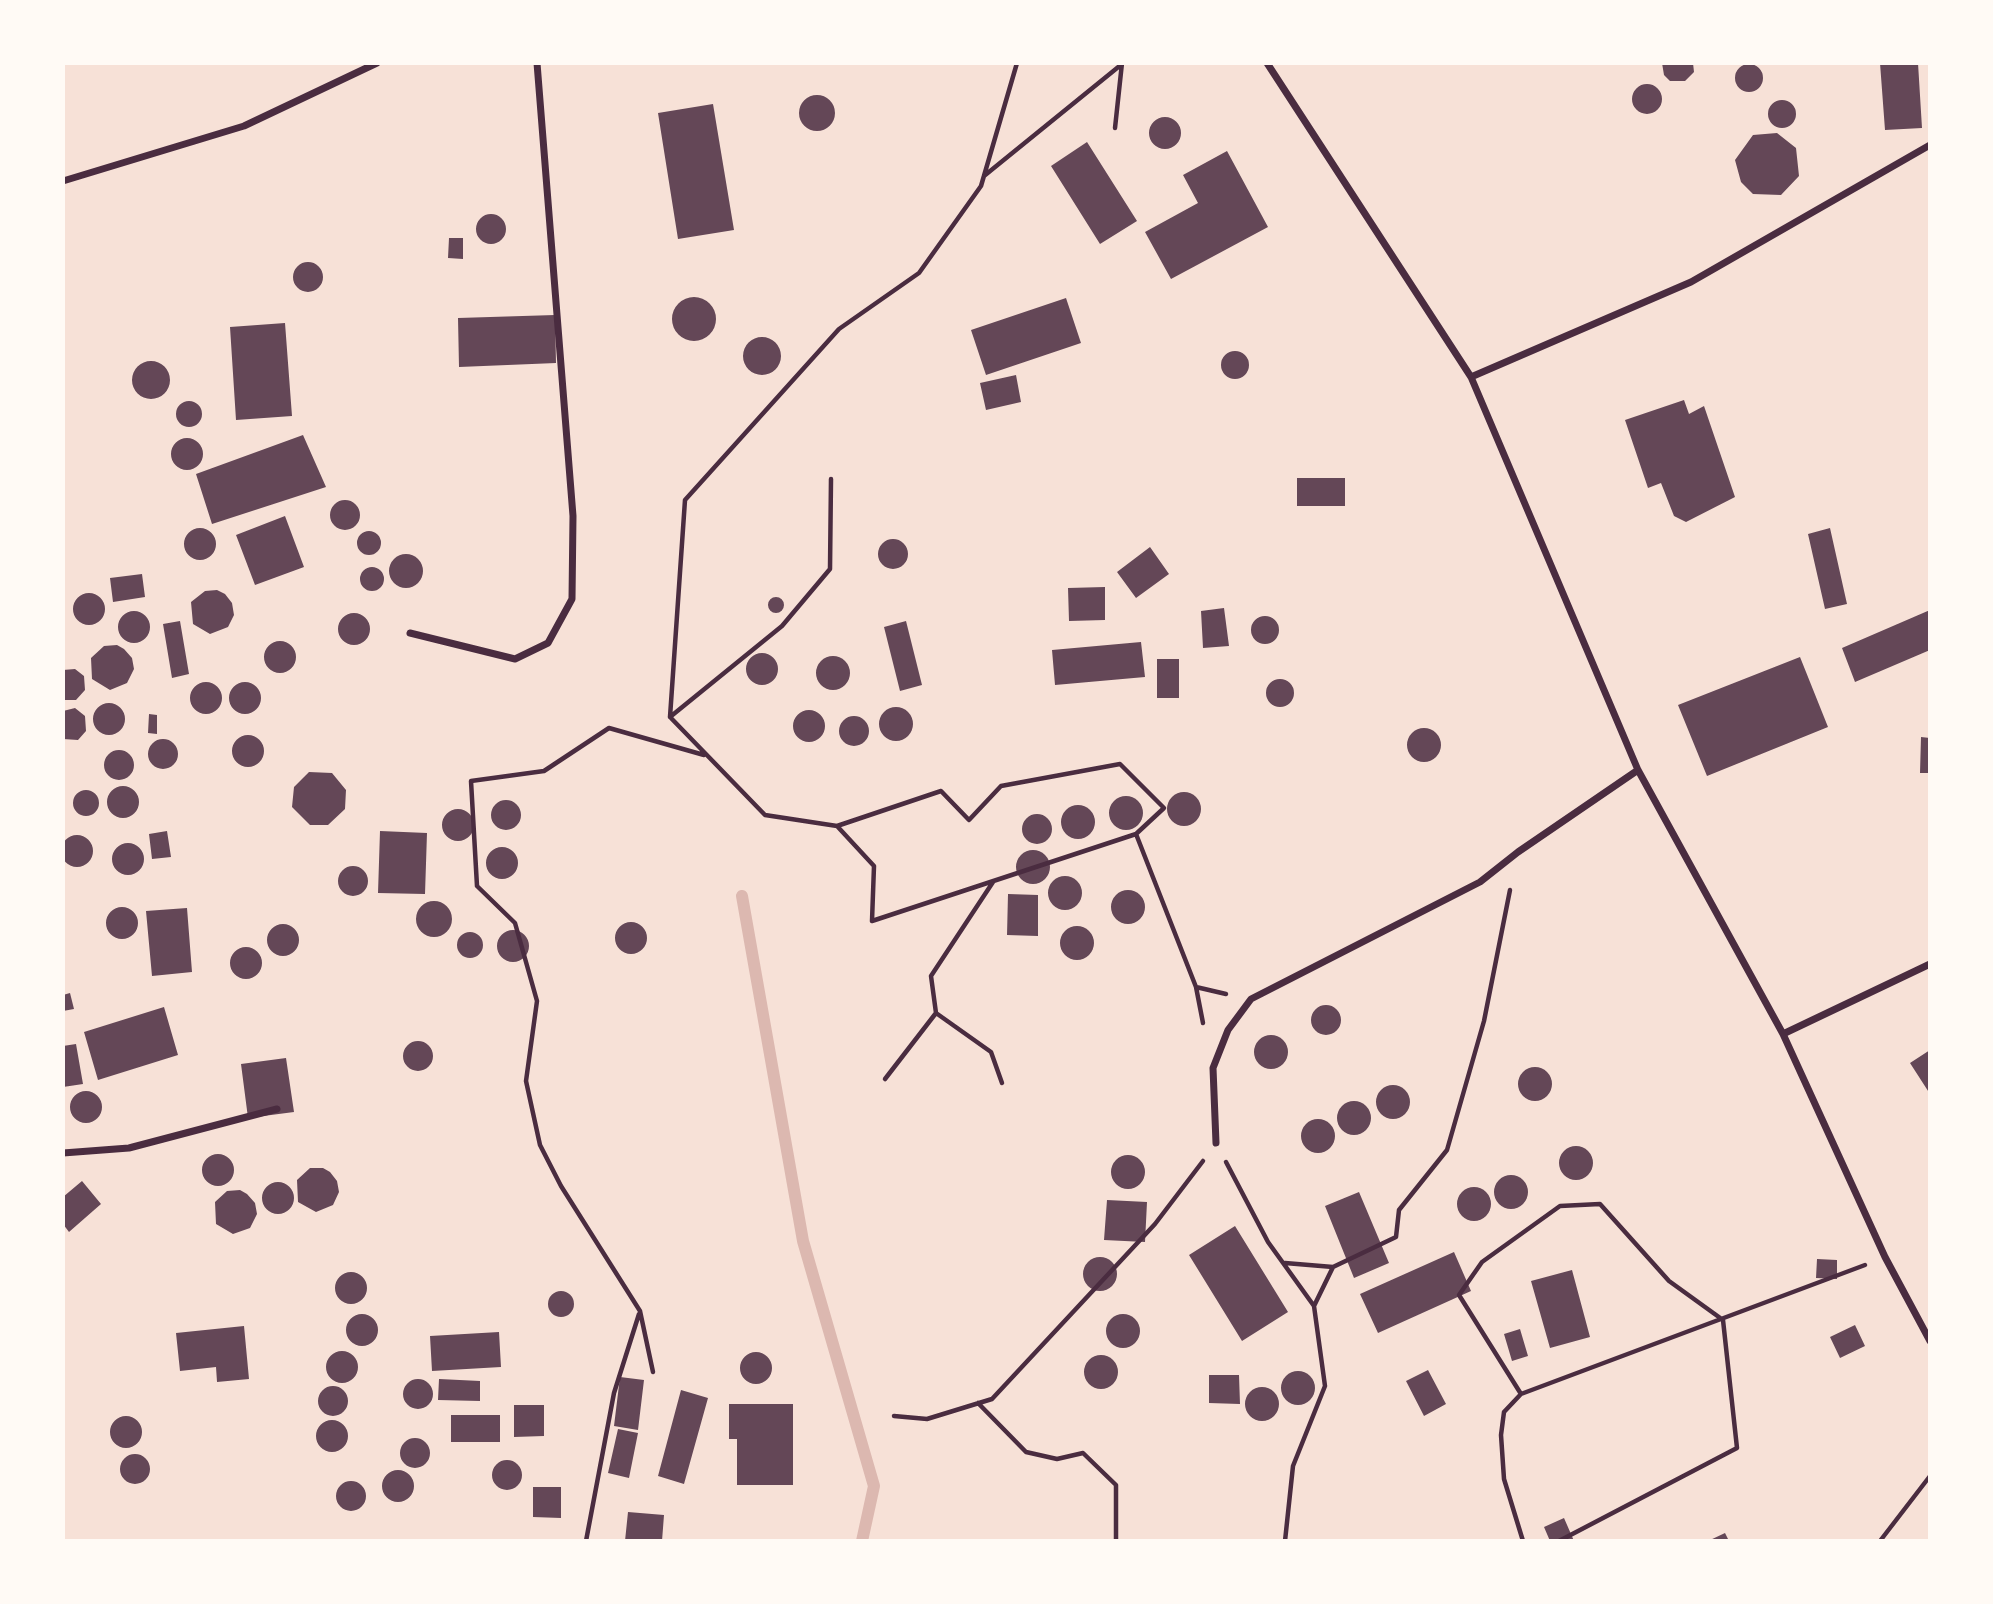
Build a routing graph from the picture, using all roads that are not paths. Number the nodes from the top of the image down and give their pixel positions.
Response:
1 (377, 63) edge
2 (537, 63) edge
3 (1267, 63) edge
4 (1930, 145) edge
5 (63, 181) edge
6 (1471, 377) junction
7 (410, 633) dead end
8 (1638, 771) junction
9 (1930, 964) edge
10 (1783, 1034) junction
11 (277, 1110) dead end
12 (1216, 1143) road end
13 (63, 1153) edge
14 (1930, 1341) edge

1 - 5 street
2 - 7 street
3 - 6 street
4 - 6 street
6 - 8 street
8 - 10 street
8 - 12 street
9 - 10 street
10 - 14 street
11 - 13 street

